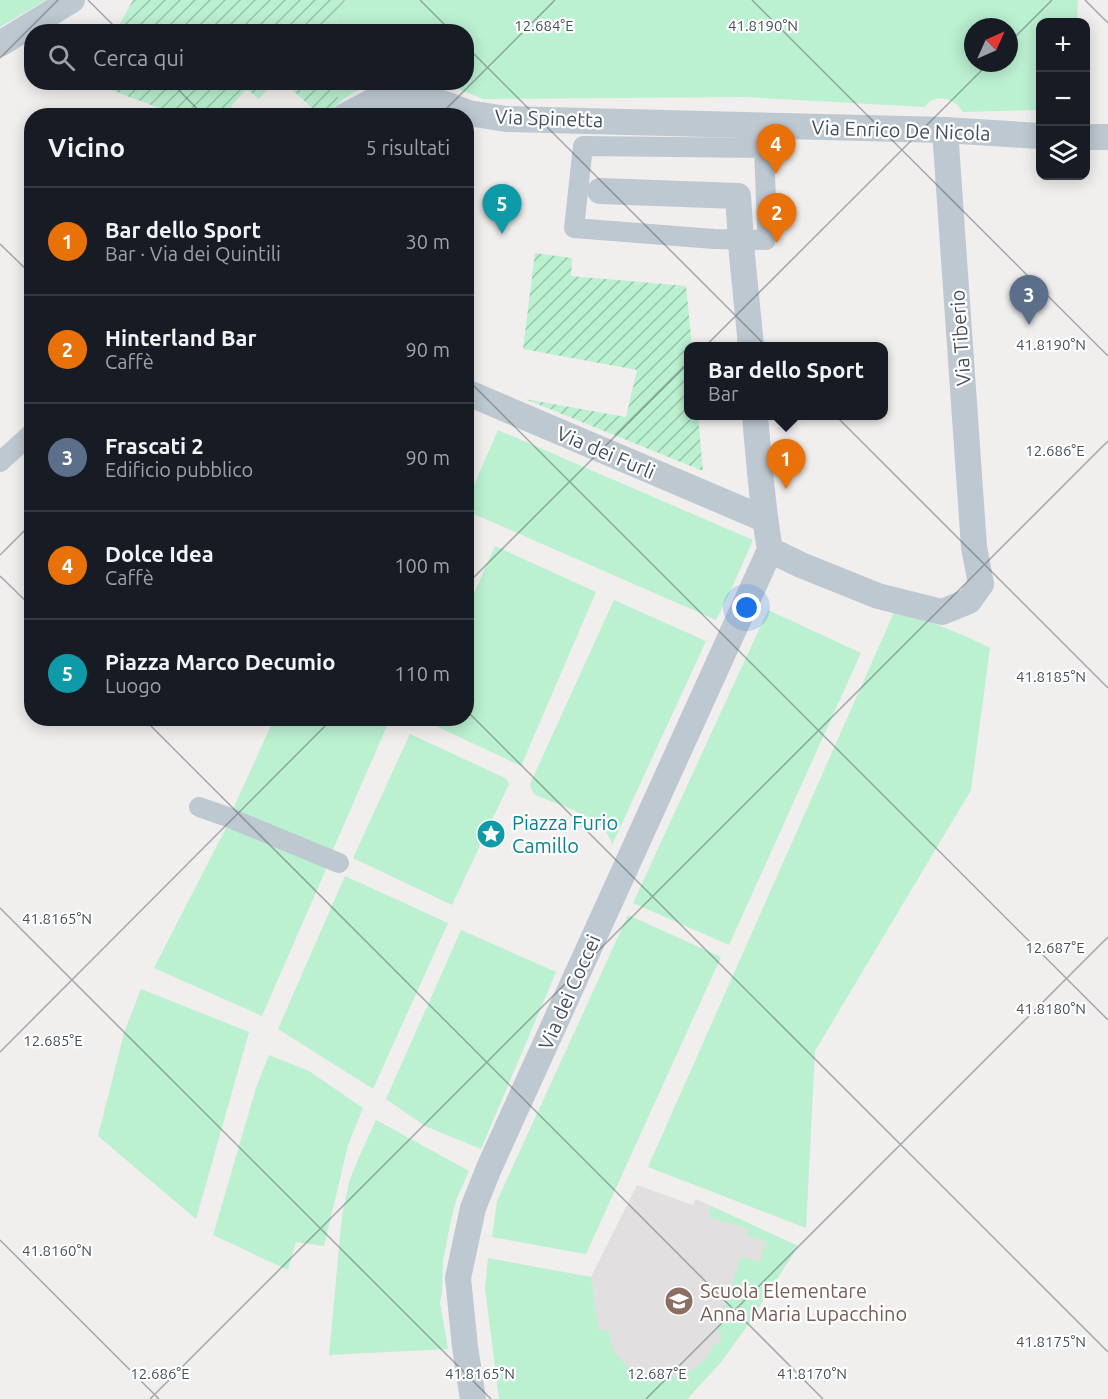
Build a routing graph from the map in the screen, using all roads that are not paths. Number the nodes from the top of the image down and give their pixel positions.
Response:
1 (72, 0) edge
2 (33, 24) edge
3 (24, 29) edge
4 (0, 44) edge
5 (391, 106) edge
6 (360, 108) edge
7 (455, 108) edge
8 (474, 114) edge
9 (761, 125) joint
10 (945, 130) junction
11 (1036, 136) edge
12 (1090, 137) edge
13 (1108, 137) edge
14 (600, 191) dead end
15 (741, 239) junction
16 (751, 342) edge
17 (474, 395) edge
18 (756, 420) edge
19 (24, 441) edge
20 (0, 462) edge
21 (754, 515) junction
22 (770, 550) junction
23 (199, 807) dead end
24 (339, 863) dead end
25 (473, 1399) edge

1 - 2 street
3 - 4 street
5 - 6 street, Via Spinetta
5 - 7 street, Via Spinetta
8 - 9 street, Via Spinetta
9 - 10 street, Via Enrico De Nicola
10 - 11 street, Via Enrico De Nicola
10 - 22 street, Via Tiberio
12 - 13 street
14 - 15 street
15 - 15 street
15 - 16 street
17 - 21 street, Via dei Furli
18 - 21 street
19 - 20 street
21 - 22 street
22 - 25 street, Via dei Coccei
23 - 24 street

